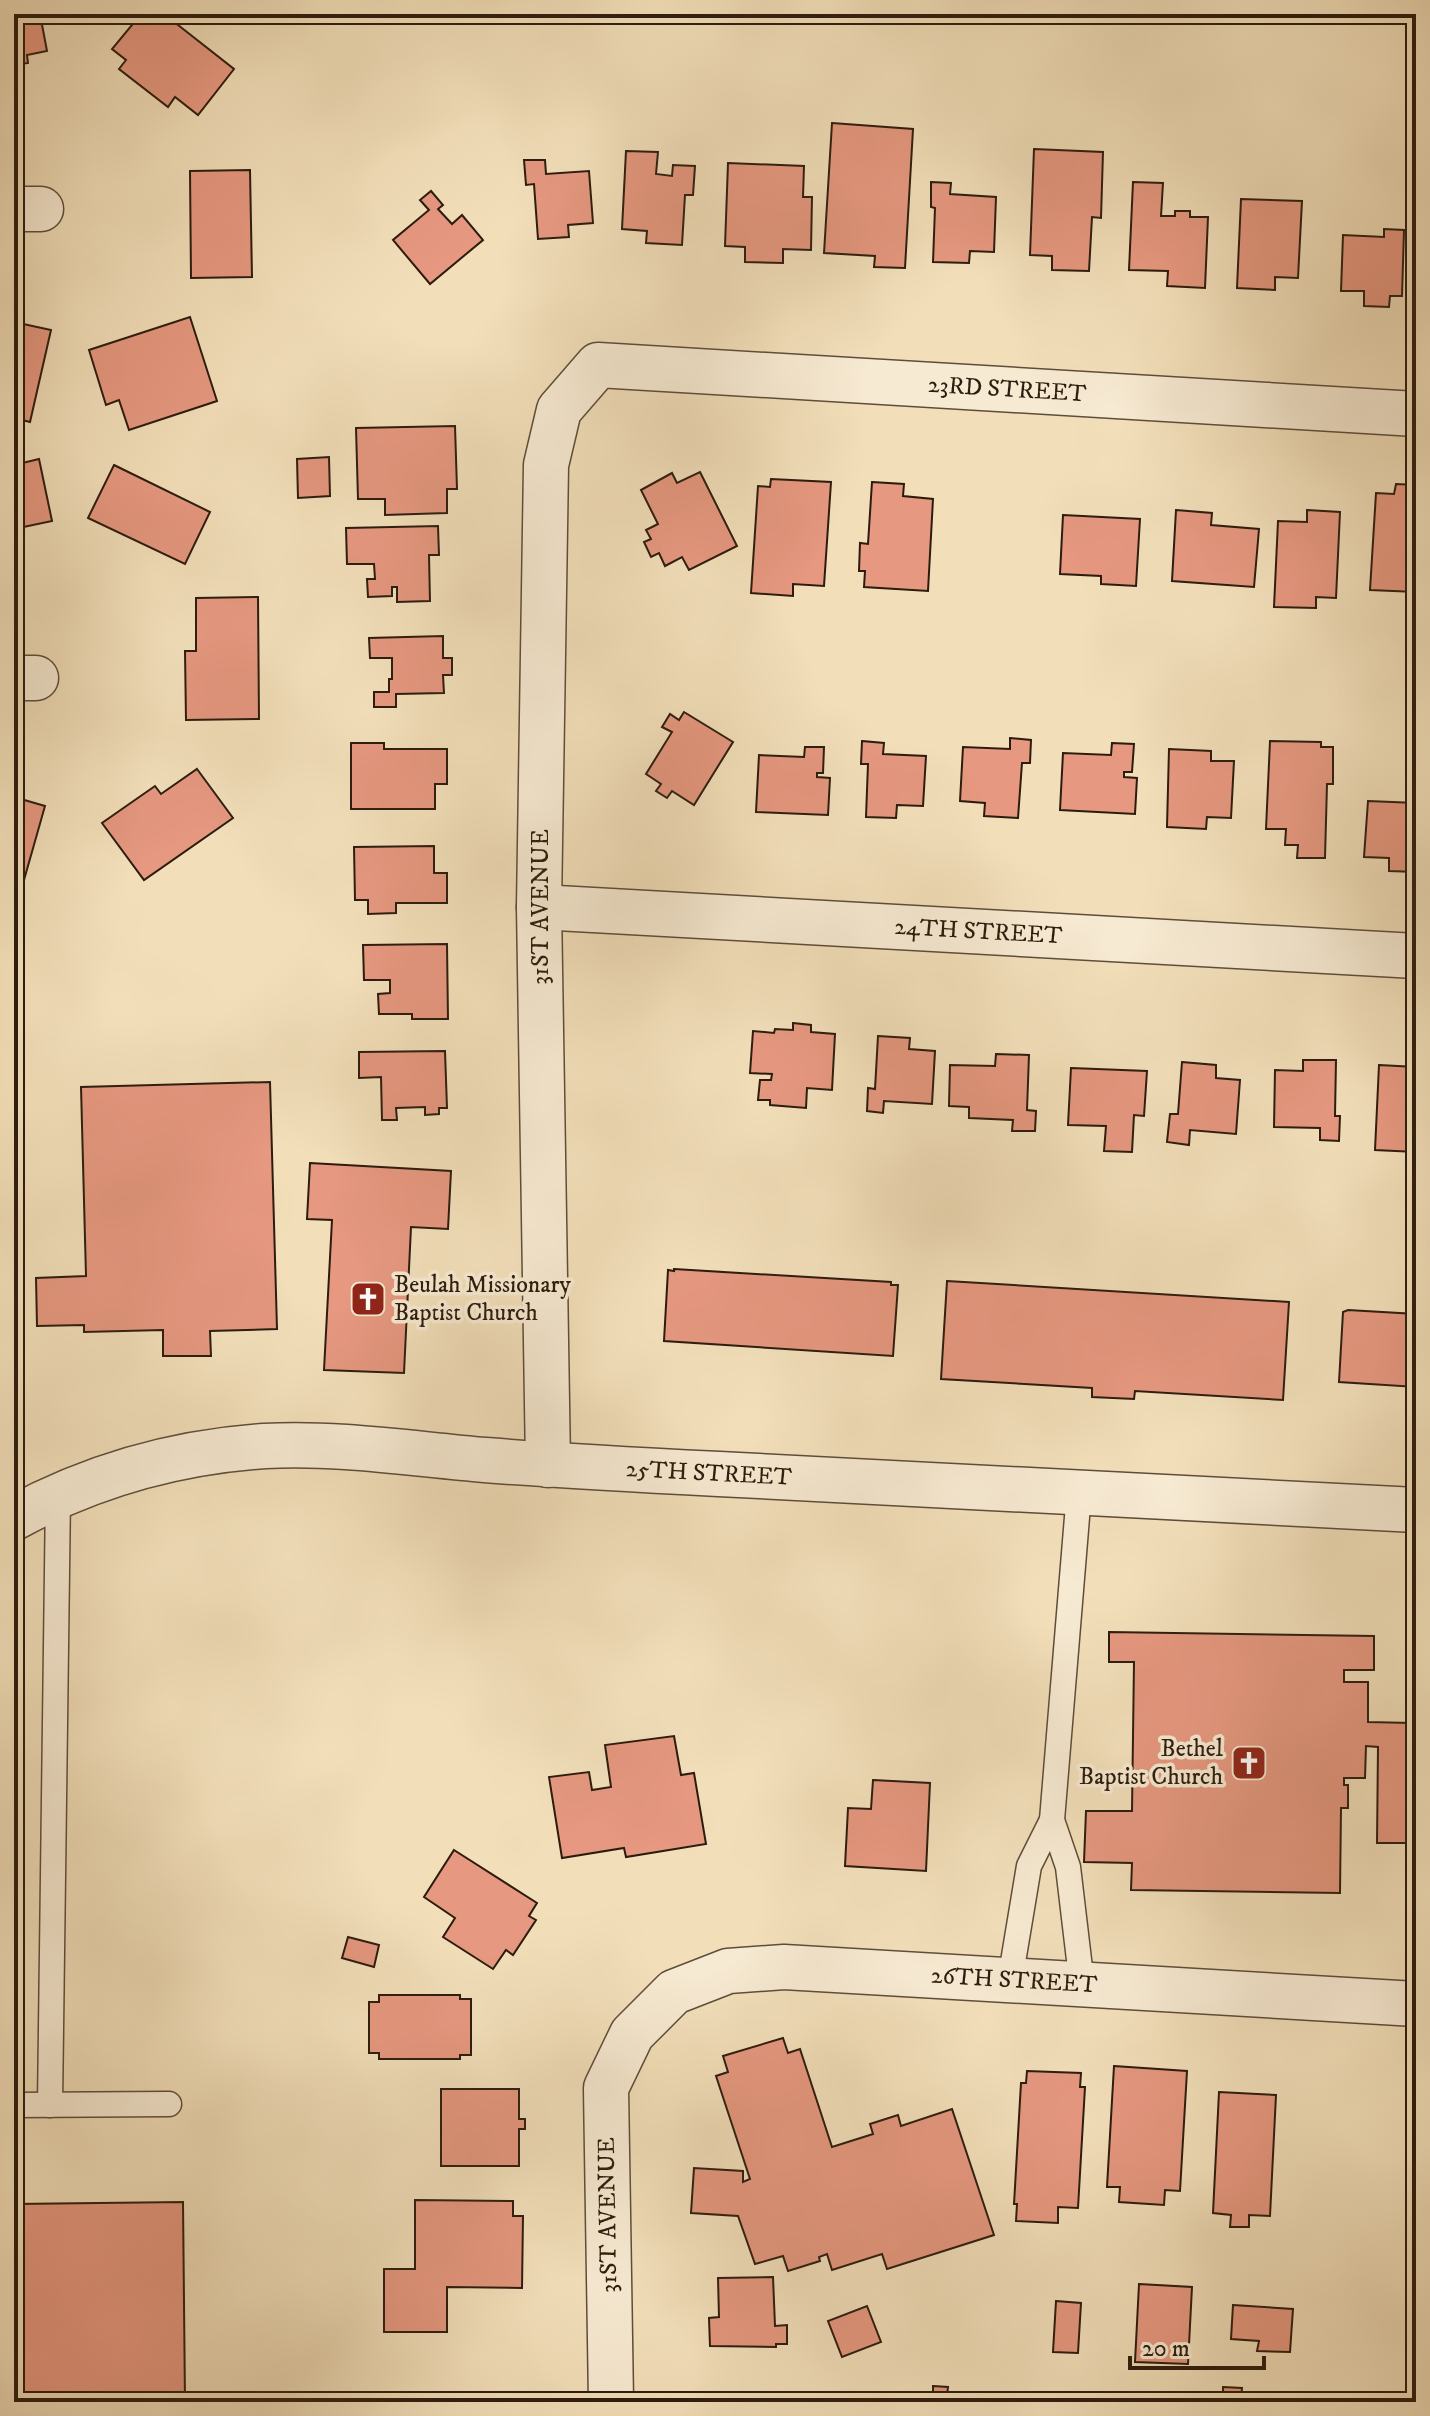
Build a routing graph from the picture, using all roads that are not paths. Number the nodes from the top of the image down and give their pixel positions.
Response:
1 (598, 365) joint
2 (1416, 414) edge
3 (539, 907) junction
4 (1416, 956) edge
5 (548, 1465) junction
6 (1079, 1493) junction
7 (58, 1494) junction
8 (1416, 1510) edge
9 (14, 1518) edge
10 (1052, 1820) junction
11 (1010, 1980) junction
12 (1082, 1985) junction
13 (1416, 2004) edge
14 (632, 2034) joint
15 (169, 2104) dead end
16 (14, 2105) edge
17 (50, 2105) junction
18 (611, 2402) edge

1 - 2 street, 23RD STREET
1 - 3 street, 31ST AVENUE
3 - 4 street, 24TH STREET
3 - 5 street, 31ST AVENUE
5 - 6 street, 25TH STREET
5 - 7 street, 25TH STREET
6 - 8 street, 25TH STREET
6 - 10 lane
7 - 9 street, 25TH STREET
7 - 17 lane
10 - 11 lane
10 - 12 lane
11 - 12 street, 26TH STREET
11 - 14 street, 26TH STREET
12 - 13 street, 26TH STREET
14 - 18 street, 31ST AVENUE
15 - 17 lane
16 - 17 lane

